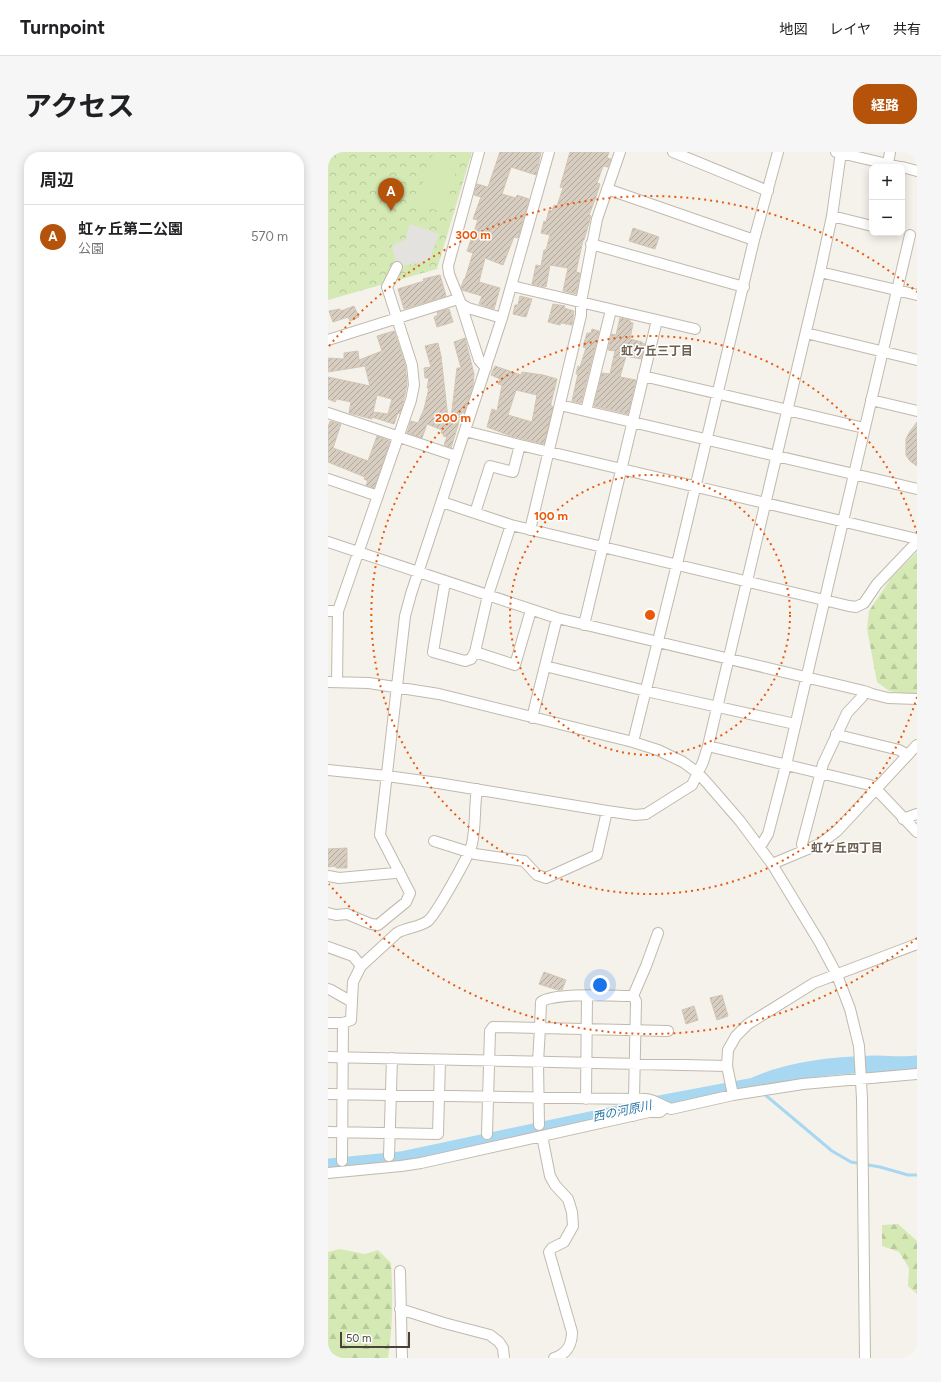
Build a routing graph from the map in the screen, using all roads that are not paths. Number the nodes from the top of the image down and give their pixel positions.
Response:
1 (479, 152) edge
2 (549, 152) edge
3 (620, 152) edge
4 (673, 152) edge
5 (778, 152) edge
6 (890, 152) edge
7 (839, 153) edge
8 (888, 164) joint
9 (905, 168) edge
10 (917, 171) edge
11 (607, 189) junction
12 (768, 191) junction
13 (832, 216) junction
14 (869, 225) edge
15 (910, 235) edge
16 (754, 240) junction
17 (591, 244) junction
18 (397, 266) dead end
19 (820, 272) junction
20 (512, 286) junction
21 (744, 287) junction
22 (897, 290) junction
23 (917, 295) edge
24 (460, 301) junction
25 (581, 302) junction
26 (611, 310) junction
27 (502, 318) junction
28 (397, 319) junction
29 (658, 320) junction
30 (695, 329) dead end
31 (806, 333) junction
32 (328, 340) edge
33 (882, 351) junction
34 (917, 360) edge
35 (486, 368) junction
36 (643, 376) junction
37 (718, 393) junction
38 (871, 400) junction
39 (560, 405) junction
40 (788, 409) junction
41 (586, 411) junction
42 (917, 411) edge
43 (328, 413) edge
44 (632, 422) junction
45 (864, 428) junction
46 (465, 431) junction
47 (398, 436) junction
48 (706, 439) junction
49 (520, 445) junction
50 (548, 452) junction
51 (456, 456) junction
52 (776, 456) junction
53 (622, 469) junction
54 (854, 474) junction
55 (328, 479) edge
56 (695, 486) junction
57 (917, 489) edge
58 (378, 496) junction
59 (442, 502) junction
60 (765, 503) junction
61 (475, 512) junction
62 (843, 521) junction
63 (511, 525) junction
64 (530, 530) junction
65 (917, 541) edge
66 (328, 542) edge
67 (602, 546) junction
68 (359, 552) junction
69 (677, 564) junction
70 (418, 573) junction
71 (747, 581) junction
72 (445, 582) junction
73 (488, 595) junction
74 (825, 599) junction
75 (328, 610) edge
76 (530, 610) junction
77 (338, 611) junction
78 (557, 618) junction
79 (584, 625) junction
80 (658, 643) junction
81 (475, 652) junction
82 (728, 659) junction
83 (545, 666) junction
84 (806, 677) junction
85 (332, 682) edge
86 (397, 687) junction
87 (646, 691) junction
88 (864, 691) junction
89 (917, 699) edge
90 (718, 706) junction
91 (532, 718) junction
92 (795, 724) junction
93 (836, 734) junction
94 (633, 742) junction
95 (917, 745) edge
96 (708, 746) junction
97 (908, 755) junction
98 (786, 765) junction
99 (328, 770) edge
100 (820, 772) junction
101 (698, 773) junction
102 (387, 776) junction
103 (477, 789) junction
104 (876, 790) junction
105 (607, 811) junction
106 (917, 814) edge
107 (903, 818) junction
108 (917, 832) edge
109 (434, 841) dead end
110 (760, 848) junction
111 (803, 850) junction
112 (469, 852) junction
113 (772, 864) junction
114 (399, 871) junction
115 (328, 876) edge
116 (328, 913) edge
117 (387, 918) junction
118 (397, 933) junction
119 (658, 934) dead end
120 (917, 944) edge
121 (328, 947) edge
122 (361, 966) junction
123 (837, 974) junction
124 (328, 990) edge
125 (587, 996) junction
126 (633, 996) junction
127 (352, 1002) junction
128 (328, 1023) edge
129 (343, 1023) junction
130 (540, 1028) junction
131 (587, 1030) junction
132 (635, 1030) junction
133 (668, 1030) dead end
134 (328, 1058) edge
135 (343, 1058) junction
136 (392, 1058) junction
137 (440, 1060) junction
138 (489, 1060) junction
139 (538, 1062) junction
140 (587, 1062) junction
141 (634, 1063) junction
142 (727, 1066) junction
143 (917, 1074) edge
144 (861, 1078) junction
145 (328, 1094) edge
146 (343, 1095) junction
147 (733, 1095) junction
148 (391, 1096) junction
149 (439, 1096) junction
150 (489, 1096) junction
151 (539, 1098) junction
152 (586, 1098) junction
153 (662, 1105) junction
154 (632, 1109) junction
155 (539, 1125) dead end
156 (328, 1132) edge
157 (342, 1132) junction
158 (390, 1132) junction
159 (487, 1134) dead end
160 (542, 1136) junction
161 (389, 1156) dead end
162 (342, 1161) dead end
163 (328, 1173) edge
164 (400, 1271) dead end
165 (400, 1309) junction
166 (402, 1358) edge
167 (504, 1358) edge
168 (554, 1358) edge
169 (865, 1358) edge

1 - 24 street
2 - 20 street
3 - 11 street
4 - 12 street
5 - 12 street
6 - 8 street
7 - 8 street
7 - 13 street
9 - 10 street
11 - 16 street
11 - 17 street
12 - 16 street
13 - 14 street
13 - 19 street
15 - 22 street
16 - 21 street
17 - 21 street
17 - 25 street
18 - 28 street
19 - 22 street
19 - 31 street
20 - 25 street
20 - 27 street
21 - 37 street
22 - 23 street
22 - 33 street
24 - 27 street
24 - 28 street
24 - 35 street
25 - 26 street
25 - 39 street
26 - 29 street
26 - 41 street
27 - 35 street
28 - 32 street
28 - 47 street
29 - 30 street
29 - 36 street
31 - 33 street
31 - 40 street
33 - 34 street
33 - 38 street
35 - 46 street
36 - 37 street
36 - 44 street
37 - 40 street
37 - 48 street
38 - 42 street
38 - 45 street
39 - 41 street
39 - 50 street
40 - 45 street
40 - 52 street
41 - 44 street
43 - 47 street
44 - 48 street
44 - 53 street
45 - 54 street
46 - 49 street
46 - 51 street
47 - 51 street
47 - 58 street
48 - 52 street
48 - 56 street
49 - 50 street
49 - 61 street
50 - 53 street
50 - 64 street
51 - 59 street
52 - 54 street
52 - 60 street
53 - 56 street
53 - 67 street
54 - 57 street
54 - 62 street
55 - 58 street
56 - 60 street
56 - 69 street
58 - 68 street
59 - 61 street
59 - 70 street
60 - 62 street
60 - 71 street
61 - 63 street
62 - 65 street
62 - 74 street
63 - 64 street
63 - 73 street
64 - 67 street
65 - 74 street
66 - 68 street
67 - 69 street
67 - 79 street
68 - 70 street
68 - 77 street
69 - 71 street
69 - 80 street
70 - 72 street
70 - 86 street
71 - 74 street
71 - 82 street
72 - 73 street
72 - 81 street
73 - 76 street
73 - 81 street
74 - 84 street
75 - 77 street
76 - 78 street
76 - 81 street
77 - 85 street
78 - 79 street
78 - 83 street
79 - 80 street
80 - 82 street
80 - 87 street
82 - 84 street
82 - 90 street
83 - 87 street
83 - 91 street
84 - 88 street
84 - 92 street
85 - 86 street
86 - 91 street
86 - 102 street
87 - 90 street
87 - 94 street
88 - 89 street
88 - 93 street
90 - 92 street
90 - 96 street
91 - 94 street
92 - 98 street
93 - 97 street
93 - 100 street
94 - 101 street
95 - 97 street
96 - 98 street
96 - 101 street
97 - 104 street
98 - 100 street
98 - 110 street
99 - 102 street
100 - 104 street
100 - 111 street
101 - 105 street
101 - 110 street
102 - 103 street
102 - 114 street
103 - 105 street
103 - 112 street
104 - 107 street
104 - 111 street
105 - 112 street
106 - 107 street
107 - 108 street
109 - 112 street
110 - 113 street
111 - 113 street
112 - 118 street
113 - 123 street
114 - 115 street
114 - 117 street
116 - 117 street
117 - 118 street
118 - 122 street
119 - 126 street
120 - 123 street
121 - 122 street
122 - 127 street
123 - 142 street
123 - 144 street
124 - 127 street
125 - 126 street
125 - 130 street
125 - 131 street
126 - 132 street
127 - 129 street
128 - 129 street
129 - 135 street
130 - 131 street
130 - 138 street
130 - 139 street
131 - 132 street
131 - 140 street
132 - 133 street
132 - 141 street
134 - 135 street
135 - 136 street
135 - 146 street
136 - 137 street
136 - 148 street
137 - 138 street
137 - 149 street
138 - 139 street
138 - 150 street
139 - 140 street
139 - 151 street
140 - 141 street
140 - 152 street
141 - 142 street
141 - 154 street
142 - 147 street
143 - 144 street
144 - 147 street
144 - 169 street
145 - 146 street
146 - 148 street
146 - 157 street
147 - 153 street
148 - 149 street
148 - 158 street
149 - 150 street
149 - 158 street
150 - 151 street
150 - 159 street
151 - 152 street
151 - 155 street
152 - 154 street
153 - 154 street
153 - 154 street
154 - 160 street
156 - 157 street
157 - 158 street
157 - 162 street
158 - 161 street
160 - 163 street
160 - 168 street
164 - 165 street
165 - 166 street
165 - 167 street

